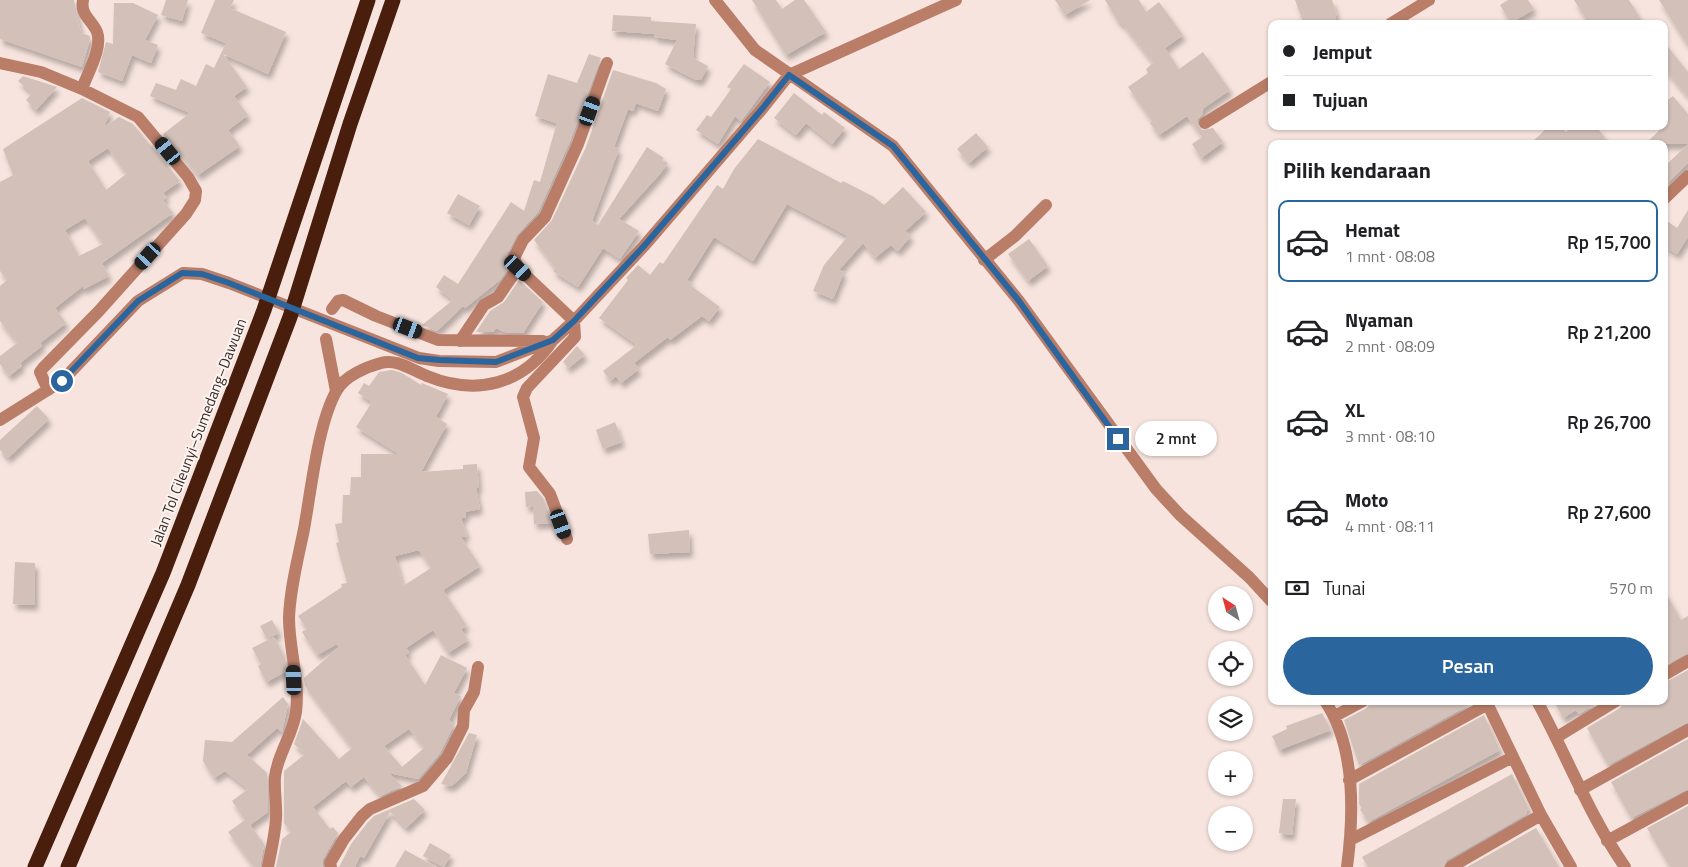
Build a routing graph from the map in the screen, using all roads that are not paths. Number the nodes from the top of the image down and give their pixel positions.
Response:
1 (83, 0) edge
2 (368, 0) edge
3 (393, 0) edge
4 (715, 0) edge
5 (956, 0) edge
6 (1430, 0) edge
7 (1397, 20) edge
8 (0, 63) edge
9 (607, 63) dead end
10 (789, 75) junction
11 (1268, 84) edge
12 (82, 90) junction
13 (1205, 123) dead end
14 (1688, 176) edge
15 (1668, 195) edge
16 (1046, 205) dead end
17 (984, 260) junction
18 (518, 268) junction
19 (332, 309) dead end
20 (98, 312) junction
21 (574, 321) junction
22 (113, 326) junction
23 (326, 339) dead end
24 (553, 340) junction
25 (460, 341) junction
26 (48, 390) junction
27 (336, 391) junction
28 (0, 420) edge
29 (566, 539) dead end
30 (1268, 598) edge
31 (1688, 661) edge
32 (478, 667) dead end
33 (1668, 673) edge
34 (1328, 705) edge
35 (1356, 705) edge
36 (1483, 705) edge
37 (1488, 705) edge
38 (1539, 705) edge
39 (1609, 705) edge
40 (1335, 716) junction
41 (1688, 730) edge
42 (1557, 737) junction
43 (1513, 757) junction
44 (1349, 780) junction
45 (1580, 790) junction
46 (1688, 798) edge
47 (1541, 815) junction
48 (1350, 840) junction
49 (1608, 841) junction
50 (35, 867) edge
51 (68, 867) edge
52 (268, 867) edge
53 (331, 867) edge
54 (1347, 867) edge
55 (1451, 867) edge
56 (1570, 867) edge
57 (1625, 867) edge

1 - 12 street
2 - 50 highway, Jalan Tol Cileunyi–Sumedang–Dawuan
3 - 51 highway
4 - 10 street
5 - 10 street
6 - 7 street
8 - 12 street
9 - 18 street
10 - 17 street
10 - 21 street
11 - 13 street
12 - 20 street
14 - 15 street
16 - 17 street
17 - 30 street
18 - 21 street
18 - 25 street
19 - 25 street
20 - 22 street
20 - 26 street
21 - 24 street
21 - 29 street
22 - 24 street
22 - 26 street
23 - 27 street
24 - 25 street
24 - 27 street
26 - 28 street
27 - 52 street
31 - 33 street
32 - 53 street
34 - 40 street
35 - 40 street
36 - 44 street
37 - 43 street
38 - 42 street
39 - 42 street
40 - 44 street
41 - 45 street
42 - 45 street
43 - 47 street
43 - 48 street
44 - 48 street
45 - 49 street
46 - 49 street
47 - 55 street
47 - 56 street
48 - 54 street
49 - 57 street

